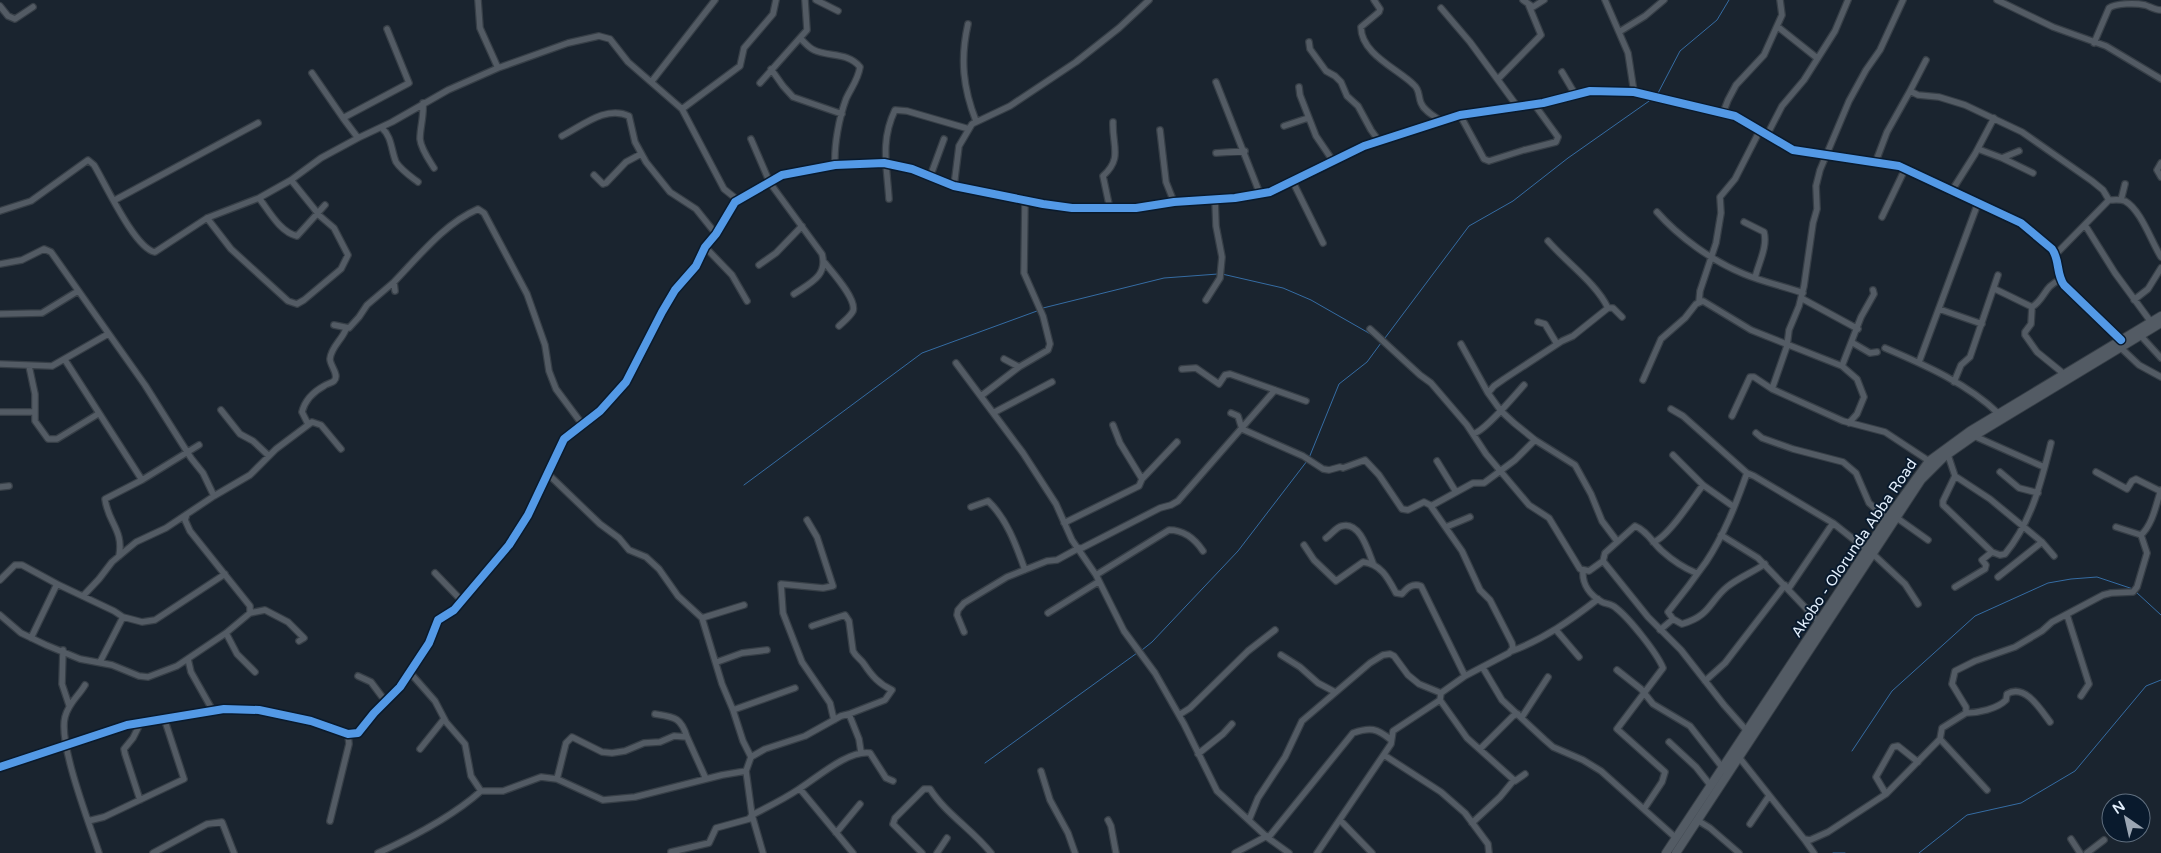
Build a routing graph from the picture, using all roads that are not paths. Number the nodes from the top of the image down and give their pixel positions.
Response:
1 (478, 0) edge
2 (715, 0) edge
3 (776, 0) edge
4 (805, 0) edge
5 (816, 0) edge
6 (1149, 0) edge
7 (1374, 0) edge
8 (1523, 0) edge
9 (1544, 0) edge
10 (1605, 0) edge
11 (1664, 0) edge
12 (1780, 0) edge
13 (1848, 0) edge
14 (1903, 0) edge
15 (1998, 0) edge
16 (2144, 3) edge
17 (0, 6) edge
18 (1529, 6) junction
19 (33, 7) dead end
20 (1441, 8) dead end
21 (2161, 10) edge
22 (838, 11) dead end
23 (968, 24) dead end
24 (1778, 27) junction
25 (386, 29) dead end
26 (1619, 32) junction
27 (801, 39) junction
28 (1309, 42) dead end
29 (2094, 43) junction
30 (1817, 58) junction
31 (1926, 60) dead end
32 (498, 68) junction
33 (771, 70) junction
34 (1562, 72) dead end
35 (312, 73) dead end
36 (1498, 79) junction
37 (2161, 80) edge
38 (652, 82) junction
39 (1216, 82) dead end
40 (760, 83) dead end
41 (1299, 88) dead end
42 (1910, 91) junction
43 (1634, 92) junction
44 (1575, 94) junction
45 (423, 103) junction
46 (1534, 104) junction
47 (1516, 106) junction
48 (682, 108) junction
49 (1723, 113) junction
50 (842, 114) junction
51 (1460, 115) junction
52 (343, 118) junction
53 (1308, 118) junction
54 (1994, 118) junction
55 (976, 121) junction
56 (1441, 121) junction
57 (1113, 122) dead end
58 (258, 123) dead end
59 (1284, 126) dead end
60 (382, 128) junction
61 (969, 129) junction
62 (1160, 130) dead end
63 (1760, 130) junction
64 (1767, 135) junction
65 (562, 136) dead end
66 (358, 138) junction
67 (751, 139) dead end
68 (944, 139) dead end
69 (1379, 141) junction
70 (1978, 149) junction
71 (2019, 150) dead end
72 (1245, 151) junction
73 (1216, 153) dead end
74 (641, 154) junction
75 (1828, 154) junction
76 (2002, 158) junction
77 (1333, 161) junction
78 (1876, 161) junction
79 (884, 163) junction
80 (2161, 163) edge
81 (835, 165) junction
82 (434, 168) dead end
83 (1904, 169) junction
84 (2034, 173) dead end
85 (594, 175) dead end
86 (930, 177) junction
87 (2161, 177) edge
88 (291, 180) junction
89 (418, 182) dead end
90 (1293, 182) junction
91 (770, 183) junction
92 (2125, 184) dead end
93 (954, 186) junction
94 (1951, 192) junction
95 (1260, 194) junction
96 (259, 198) junction
97 (889, 199) dead end
98 (1215, 199) junction
99 (114, 200) junction
100 (1025, 200) junction
101 (2109, 200) junction
102 (2121, 200) junction
103 (739, 201) junction
104 (1174, 202) junction
105 (1978, 203) junction
106 (325, 205) dead end
107 (1110, 209) junction
108 (0, 211) edge
109 (317, 212) junction
110 (1657, 212) dead end
111 (1882, 217) dead end
112 (207, 218) junction
113 (1744, 222) dead end
114 (2085, 225) junction
115 (802, 226) junction
116 (716, 234) junction
117 (1548, 241) dead end
118 (1323, 244) dead end
119 (705, 247) junction
120 (2056, 254) junction
121 (2161, 256) edge
122 (1712, 257) junction
123 (0, 264) edge
124 (825, 264) junction
125 (759, 265) dead end
126 (2161, 268) edge
127 (1998, 275) dead end
128 (1755, 278) junction
129 (2060, 280) junction
130 (394, 282) junction
131 (1995, 289) junction
132 (1873, 290) dead end
133 (78, 291) junction
134 (395, 291) dead end
135 (794, 294) dead end
136 (1802, 295) junction
137 (1206, 300) dead end
138 (2134, 300) junction
139 (747, 301) dead end
140 (1699, 302) junction
141 (2032, 307) junction
142 (1608, 308) junction
143 (1939, 308) junction
144 (0, 314) edge
145 (2161, 316) edge
146 (1622, 317) dead end
147 (1538, 322) dead end
148 (2150, 322) junction
149 (2161, 323) edge
150 (1982, 324) junction
151 (334, 325) dead end
152 (839, 326) dead end
153 (346, 329) junction
154 (1370, 329) dead end
155 (1858, 329) junction
156 (108, 334) junction
157 (2141, 336) junction
158 (1853, 342) junction
159 (1461, 344) dead end
160 (1557, 344) junction
161 (2121, 344) junction
162 (1787, 346) junction
163 (1885, 348) dead end
164 (1877, 352) dead end
165 (2161, 358) edge
166 (1004, 359) dead end
167 (64, 360) junction
168 (1919, 362) junction
169 (956, 363) dead end
170 (0, 364) edge
171 (29, 366) junction
172 (1842, 366) junction
173 (1019, 367) junction
174 (1182, 369) dead end
175 (2064, 374) junction
176 (2161, 377) edge
177 (1643, 380) dead end
178 (1052, 382) dead end
179 (1954, 382) junction
180 (1524, 385) dead end
181 (1772, 389) junction
182 (1275, 390) junction
183 (1488, 393) junction
184 (981, 396) junction
185 (1306, 401) dead end
186 (1671, 408) dead end
187 (221, 410) dead end
188 (1501, 411) junction
189 (0, 412) edge
190 (35, 412) junction
191 (993, 413) junction
192 (1230, 413) dead end
193 (98, 414) junction
194 (1999, 414) junction
195 (1732, 416) dead end
196 (1849, 423) junction
197 (308, 424) junction
198 (582, 424) junction
199 (1113, 424) dead end
200 (1242, 428) junction
201 (1756, 433) dead end
202 (1473, 434) junction
203 (1974, 436) junction
204 (1535, 440) junction
205 (1177, 442) dead end
206 (2051, 442) dead end
207 (199, 445) dead end
208 (340, 449) dead end
209 (187, 450) junction
210 (1948, 455) junction
211 (269, 456) junction
212 (1673, 456) dead end
213 (1437, 461) dead end
214 (1930, 461) junction
215 (2044, 467) junction
216 (1502, 470) junction
217 (2000, 472) dead end
218 (2096, 472) dead end
219 (547, 473) junction
220 (1746, 474) junction
221 (1955, 476) junction
222 (1142, 479) junction
223 (142, 480) junction
224 (1703, 485) junction
225 (9, 486) dead end
226 (0, 487) edge
227 (2161, 490) edge
228 (1456, 492) junction
229 (2038, 493) junction
230 (214, 496) junction
231 (1431, 506) junction
232 (1901, 506) junction
233 (971, 507) dead end
234 (1734, 507) junction
235 (186, 517) junction
236 (1470, 517) dead end
237 (1897, 518) junction
238 (1887, 519) junction
239 (807, 520) dead end
240 (1064, 523) junction
241 (1834, 523) junction
242 (1446, 527) junction
243 (2116, 527) dead end
244 (2024, 528) junction
245 (2141, 534) junction
246 (1721, 535) junction
247 (1326, 538) dead end
248 (1928, 540) dead end
249 (1617, 541) junction
250 (2042, 542) junction
251 (1657, 543) junction
252 (1304, 545) dead end
253 (1079, 549) junction
254 (1203, 551) dead end
255 (1870, 552) junction
256 (1992, 552) junction
257 (119, 556) junction
258 (2054, 556) dead end
259 (1603, 561) junction
260 (1373, 563) junction
261 (1765, 564) junction
262 (1025, 570) junction
263 (1583, 571) junction
264 (435, 573) dead end
265 (1696, 573) junction
266 (225, 574) junction
267 (1096, 575) junction
268 (1998, 577) dead end
269 (0, 580) edge
270 (1098, 582) junction
271 (57, 584) junction
272 (1787, 586) junction
273 (1955, 587) dead end
274 (83, 596) junction
275 (1598, 598) junction
276 (461, 600) junction
277 (1918, 604) dead end
278 (744, 605) dead end
279 (1048, 613) dead end
280 (250, 614) junction
281 (0, 615) edge
282 (2067, 615) junction
283 (123, 617) junction
284 (702, 618) junction
285 (1673, 619) junction
286 (1820, 623) junction
287 (812, 626) dead end
288 (1275, 630) dead end
289 (1556, 630) junction
290 (1660, 630) junction
291 (964, 632) dead end
292 (226, 633) junction
293 (31, 638) junction
294 (299, 642) dead end
295 (63, 650) junction
296 (767, 650) dead end
297 (1512, 651) junction
298 (1281, 655) dead end
299 (1579, 657) dead end
300 (186, 660) junction
301 (100, 662) junction
302 (717, 662) junction
303 (1482, 668) junction
304 (1616, 670) dead end
305 (255, 672) dead end
306 (358, 676) dead end
307 (1465, 676) junction
308 (407, 677) junction
309 (1548, 677) dead end
310 (1705, 681) junction
311 (85, 686) dead end
312 (795, 688) dead end
313 (1336, 692) junction
314 (1644, 692) junction
315 (1441, 693) junction
316 (2081, 696) dead end
317 (1440, 700) junction
318 (386, 702) junction
319 (207, 703) junction
320 (69, 705) junction
321 (733, 710) junction
322 (213, 711) junction
323 (205, 712) junction
324 (1966, 713) junction
325 (655, 714) dead end
326 (849, 714) junction
327 (1179, 715) junction
328 (1520, 716) junction
329 (164, 718) junction
330 (444, 719) junction
331 (834, 720) junction
332 (141, 722) junction
333 (2050, 722) dead end
334 (1232, 724) dead end
335 (1747, 732) junction
336 (348, 734) junction
337 (687, 737) junction
338 (1940, 739) junction
339 (1391, 740) junction
340 (1669, 742) dead end
341 (66, 746) junction
342 (420, 749) dead end
343 (1480, 749) junction
344 (861, 752) junction
345 (1198, 754) junction
346 (1384, 754) junction
347 (1738, 756) junction
348 (751, 757) junction
349 (1918, 762) junction
350 (0, 767) edge
351 (1722, 767) junction
352 (746, 771) junction
353 (1041, 771) dead end
354 (1525, 774) dead end
355 (557, 779) junction
356 (706, 779) junction
357 (1514, 780) junction
358 (893, 781) dead end
359 (1711, 786) junction
360 (800, 789) junction
361 (1987, 790) dead end
362 (481, 791) junction
363 (1886, 794) junction
364 (1769, 796) junction
365 (140, 800) junction
366 (860, 804) dead end
367 (1644, 809) junction
368 (752, 815) junction
369 (1108, 820) dead end
370 (1249, 820) junction
371 (1340, 820) junction
372 (1697, 820) junction
373 (88, 821) junction
374 (330, 821) dead end
375 (1472, 824) junction
376 (1750, 824) dead end
377 (836, 833) junction
378 (1267, 837) junction
379 (946, 838) dead end
380 (1676, 838) junction
381 (1804, 839) junction
382 (2071, 839) dead end
383 (2101, 842) edge
384 (671, 852) edge
385 (1487, 852) edge
386 (99, 853) edge
387 (153, 853) edge
388 (234, 853) edge
389 (378, 853) edge
390 (763, 853) edge
391 (853, 853) edge
392 (922, 853) edge
393 (937, 853) edge
394 (991, 853) edge
395 (1075, 853) edge
396 (1116, 853) edge
397 (1235, 853) edge
398 (1289, 853) edge
399 (1317, 853) edge
400 (1372, 853) edge
401 (1666, 853) edge
402 (1676, 853) edge
403 (1739, 853) edge
404 (1814, 853) edge
405 (2080, 853) edge
406 (2087, 853) edge

1 - 32 street
2 - 38 street
3 - 48 street
4 - 27 street
5 - 22 street
6 - 55 street
7 - 56 street
8 - 18 street
9 - 18 street
10 - 26 street
11 - 26 street
12 - 24 street
13 - 30 street
14 - 75 street
15 - 29 street
16 - 21 street
16 - 29 street
17 - 19 street
18 - 36 street
20 - 36 street
23 - 55 street
24 - 30 street
24 - 49 street
25 - 52 street
26 - 43 street
27 - 33 street
27 - 50 street
28 - 69 street
29 - 37 street
30 - 64 street
31 - 42 street
32 - 38 street
32 - 45 street
33 - 40 street
33 - 50 street
34 - 44 street
35 - 52 street
36 - 47 street
38 - 48 street
39 - 72 street
41 - 53 street
42 - 54 street
42 - 78 street
43 - 44 street
43 - 49 street
44 - 46 street
45 - 60 street
45 - 82 street
46 - 47 street
46 - 51 street
47 - 51 street
48 - 103 street
49 - 63 street
50 - 81 street
51 - 56 street
52 - 66 street
53 - 59 street
53 - 77 street
54 - 70 street
54 - 101 street
55 - 61 street
56 - 69 street
57 - 107 street
58 - 99 street
60 - 66 street
60 - 89 street
61 - 79 street
61 - 93 street
62 - 104 street
63 - 64 street
63 - 122 street
64 - 75 street
65 - 74 street
66 - 88 street
67 - 91 street
68 - 86 street
69 - 77 street
70 - 76 street
70 - 94 street
71 - 76 street
72 - 73 street
72 - 95 street
74 - 85 street
74 - 116 street
75 - 78 street
75 - 136 street
76 - 84 street
77 - 90 street
78 - 83 street
79 - 81 street
79 - 86 street
79 - 97 street
80 - 87 street
81 - 91 street
83 - 94 street
83 - 111 street
86 - 93 street
88 - 96 street
88 - 109 street
90 - 95 street
90 - 118 street
91 - 103 street
91 - 115 street
92 - 102 street
93 - 100 street
94 - 105 street
95 - 98 street
96 - 109 street
96 - 112 street
98 - 104 street
98 - 137 street
99 - 108 street
99 - 112 street
100 - 107 street
100 - 173 street
101 - 102 street
101 - 114 street
102 - 121 street
103 - 116 street
104 - 107 street
105 - 120 street
105 - 143 street
106 - 109 street
109 - 112 street
110 - 122 street
113 - 128 street
114 - 120 street
114 - 138 street
115 - 124 street
115 - 125 street
116 - 119 street
117 - 142 street
119 - 139 street
119 - 198 street
120 - 129 street
122 - 128 street
122 - 140 street
123 - 133 street
124 - 135 street
124 - 152 street
126 - 138 street
127 - 131 street
128 - 136 street
129 - 141 street
129 - 161 street
130 - 134 street
130 - 153 street
130 - 198 street
131 - 141 street
131 - 150 street
132 - 155 street
133 - 144 street
133 - 156 street
136 - 155 street
136 - 162 street
138 - 148 street
140 - 162 street
140 - 177 street
141 - 175 street
142 - 146 street
142 - 160 street
143 - 150 street
143 - 168 street
145 - 148 main road, Akobo - Olorunda Abba Road
147 - 160 street
148 - 161 main road, Akobo - Olorunda Abba Road
149 - 157 main road, Akobo - Olorunda Abba Road
150 - 179 street
151 - 153 street
153 - 197 street
154 - 202 street
155 - 158 street
156 - 167 street
156 - 209 street
157 - 161 main road, Akobo - Olorunda Abba Road
157 - 165 street
158 - 164 street
158 - 172 street
159 - 183 street
160 - 183 street
161 - 175 main road, Akobo - Olorunda Abba Road
161 - 176 street
161 - 203 main road, Akobo - Olorunda Abba Road
162 - 172 street
162 - 181 street
163 - 168 street
166 - 173 street
167 - 171 street
167 - 193 street
168 - 179 street
169 - 184 street
170 - 171 street
171 - 190 street
172 - 196 street
173 - 184 street
174 - 182 street
175 - 194 main road, Akobo - Olorunda Abba Road
178 - 191 street
179 - 194 street
180 - 188 street
181 - 195 street
181 - 196 street
182 - 185 street
182 - 200 street
183 - 188 street
184 - 191 street
186 - 220 street
187 - 211 street
188 - 202 street
188 - 204 street
189 - 190 street
190 - 193 street
191 - 240 street
192 - 200 street
193 - 223 street
194 - 214 main road, Akobo - Olorunda Abba Road
196 - 214 street
197 - 208 street
197 - 211 street
198 - 219 street
199 - 222 street
200 - 231 street
200 - 253 street
201 - 238 street
202 - 216 street
203 - 210 main road, Akobo - Olorunda Abba Road
203 - 215 street
204 - 216 street
204 - 249 street
205 - 222 street
206 - 215 street
207 - 209 street
209 - 223 street
209 - 230 street
210 - 221 street
210 - 232 main road, Akobo - Olorunda Abba Road
211 - 230 street
212 - 224 street
213 - 228 street
214 - 232 main road, Akobo - Olorunda Abba Road
215 - 229 street
216 - 228 street
216 - 263 street
217 - 229 street
218 - 227 street
219 - 276 street
219 - 284 street
220 - 234 street
220 - 241 street
221 - 244 street
221 - 256 street
222 - 240 street
223 - 257 street
224 - 234 street
224 - 251 street
225 - 226 street
227 - 245 street
228 - 231 street
229 - 244 street
230 - 235 street
231 - 242 street
232 - 237 main road, Akobo - Olorunda Abba Road
232 - 238 main road, Akobo - Olorunda Abba Road
233 - 262 street
234 - 246 street
235 - 257 street
235 - 266 street
236 - 242 street
237 - 248 street
237 - 255 main road, Akobo - Olorunda Abba Road
238 - 255 main road, Akobo - Olorunda Abba Road
239 - 331 street
240 - 253 street
241 - 255 street
241 - 272 street
242 - 297 street
243 - 245 street
244 - 250 street
244 - 256 street
245 - 282 street
246 - 261 street
246 - 265 street
247 - 260 street
249 - 251 street
249 - 259 street
250 - 258 street
250 - 268 street
251 - 265 street
252 - 260 street
253 - 262 street
253 - 267 street
254 - 267 street
255 - 277 street
255 - 286 main road, Akobo - Olorunda Abba Road
255 - 347 main road, Akobo - Olorunda Abba Road
256 - 273 street
257 - 274 street
259 - 263 street
259 - 290 street
260 - 307 street
261 - 272 street
261 - 285 street
262 - 291 street
263 - 275 street
264 - 276 street
265 - 285 street
266 - 280 street
266 - 283 street
267 - 270 street
269 - 271 street
270 - 279 street
270 - 327 street
271 - 274 street
271 - 293 street
272 - 286 street
272 - 310 street
274 - 283 street
275 - 289 street
275 - 314 street
276 - 308 street
278 - 284 street
280 - 292 street
280 - 294 street
281 - 293 street
282 - 316 street
282 - 324 street
283 - 301 street
284 - 302 street
285 - 290 street
286 - 335 main road, Akobo - Olorunda Abba Road
287 - 326 street
288 - 327 street
289 - 297 street
289 - 299 street
290 - 310 street
292 - 300 street
292 - 305 street
293 - 295 street
295 - 301 street
295 - 320 street
296 - 302 street
297 - 303 street
298 - 313 street
300 - 301 street
300 - 319 street
302 - 321 street
303 - 307 street
303 - 328 street
304 - 314 street
306 - 318 street
307 - 315 street
308 - 318 street
308 - 330 street
309 - 328 street
310 - 335 street
311 - 320 street
312 - 321 street
313 - 315 street
313 - 370 street
314 - 351 street
314 - 367 street
315 - 317 street
317 - 339 street
317 - 343 street
318 - 336 street
319 - 322 street
319 - 323 street
320 - 341 street
321 - 348 street
322 - 323 street
322 - 336 street
323 - 329 street
324 - 333 street
324 - 338 street
325 - 337 street
326 - 331 street
326 - 344 street
327 - 345 street
328 - 343 street
328 - 367 street
329 - 332 street
329 - 365 street
330 - 342 street
330 - 362 street
331 - 348 street
332 - 341 street
332 - 365 street
334 - 345 street
335 - 351 main road, Akobo - Olorunda Abba Road
336 - 374 street
337 - 355 street
337 - 356 street
338 - 349 street
338 - 361 street
339 - 346 street
339 - 378 street
340 - 359 street
341 - 350 street
341 - 373 street
343 - 357 street
344 - 358 street
344 - 360 street
345 - 370 street
346 - 371 street
346 - 375 street
347 - 364 street
347 - 372 main road, Akobo - Olorunda Abba Road
348 - 352 street
349 - 363 street
349 - 363 street
351 - 359 main road, Akobo - Olorunda Abba Road
352 - 356 street
352 - 368 street
353 - 395 street
354 - 357 street
355 - 356 street
355 - 362 street
357 - 375 street
359 - 380 main road, Akobo - Olorunda Abba Road
360 - 368 street
360 - 377 street
362 - 389 street
363 - 381 street
364 - 376 street
364 - 381 street
365 - 373 street
366 - 377 street
367 - 380 street
368 - 384 street
368 - 390 street
369 - 396 street
370 - 378 street
371 - 399 street
371 - 400 street
372 - 402 main road, Akobo - Olorunda Abba Road
372 - 403 street
373 - 386 street
375 - 385 street
377 - 391 street
378 - 397 street
378 - 398 street
379 - 393 street
380 - 401 main road, Akobo - Olorunda Abba Road
381 - 404 street
382 - 405 street
383 - 406 street
387 - 388 street
392 - 394 street

